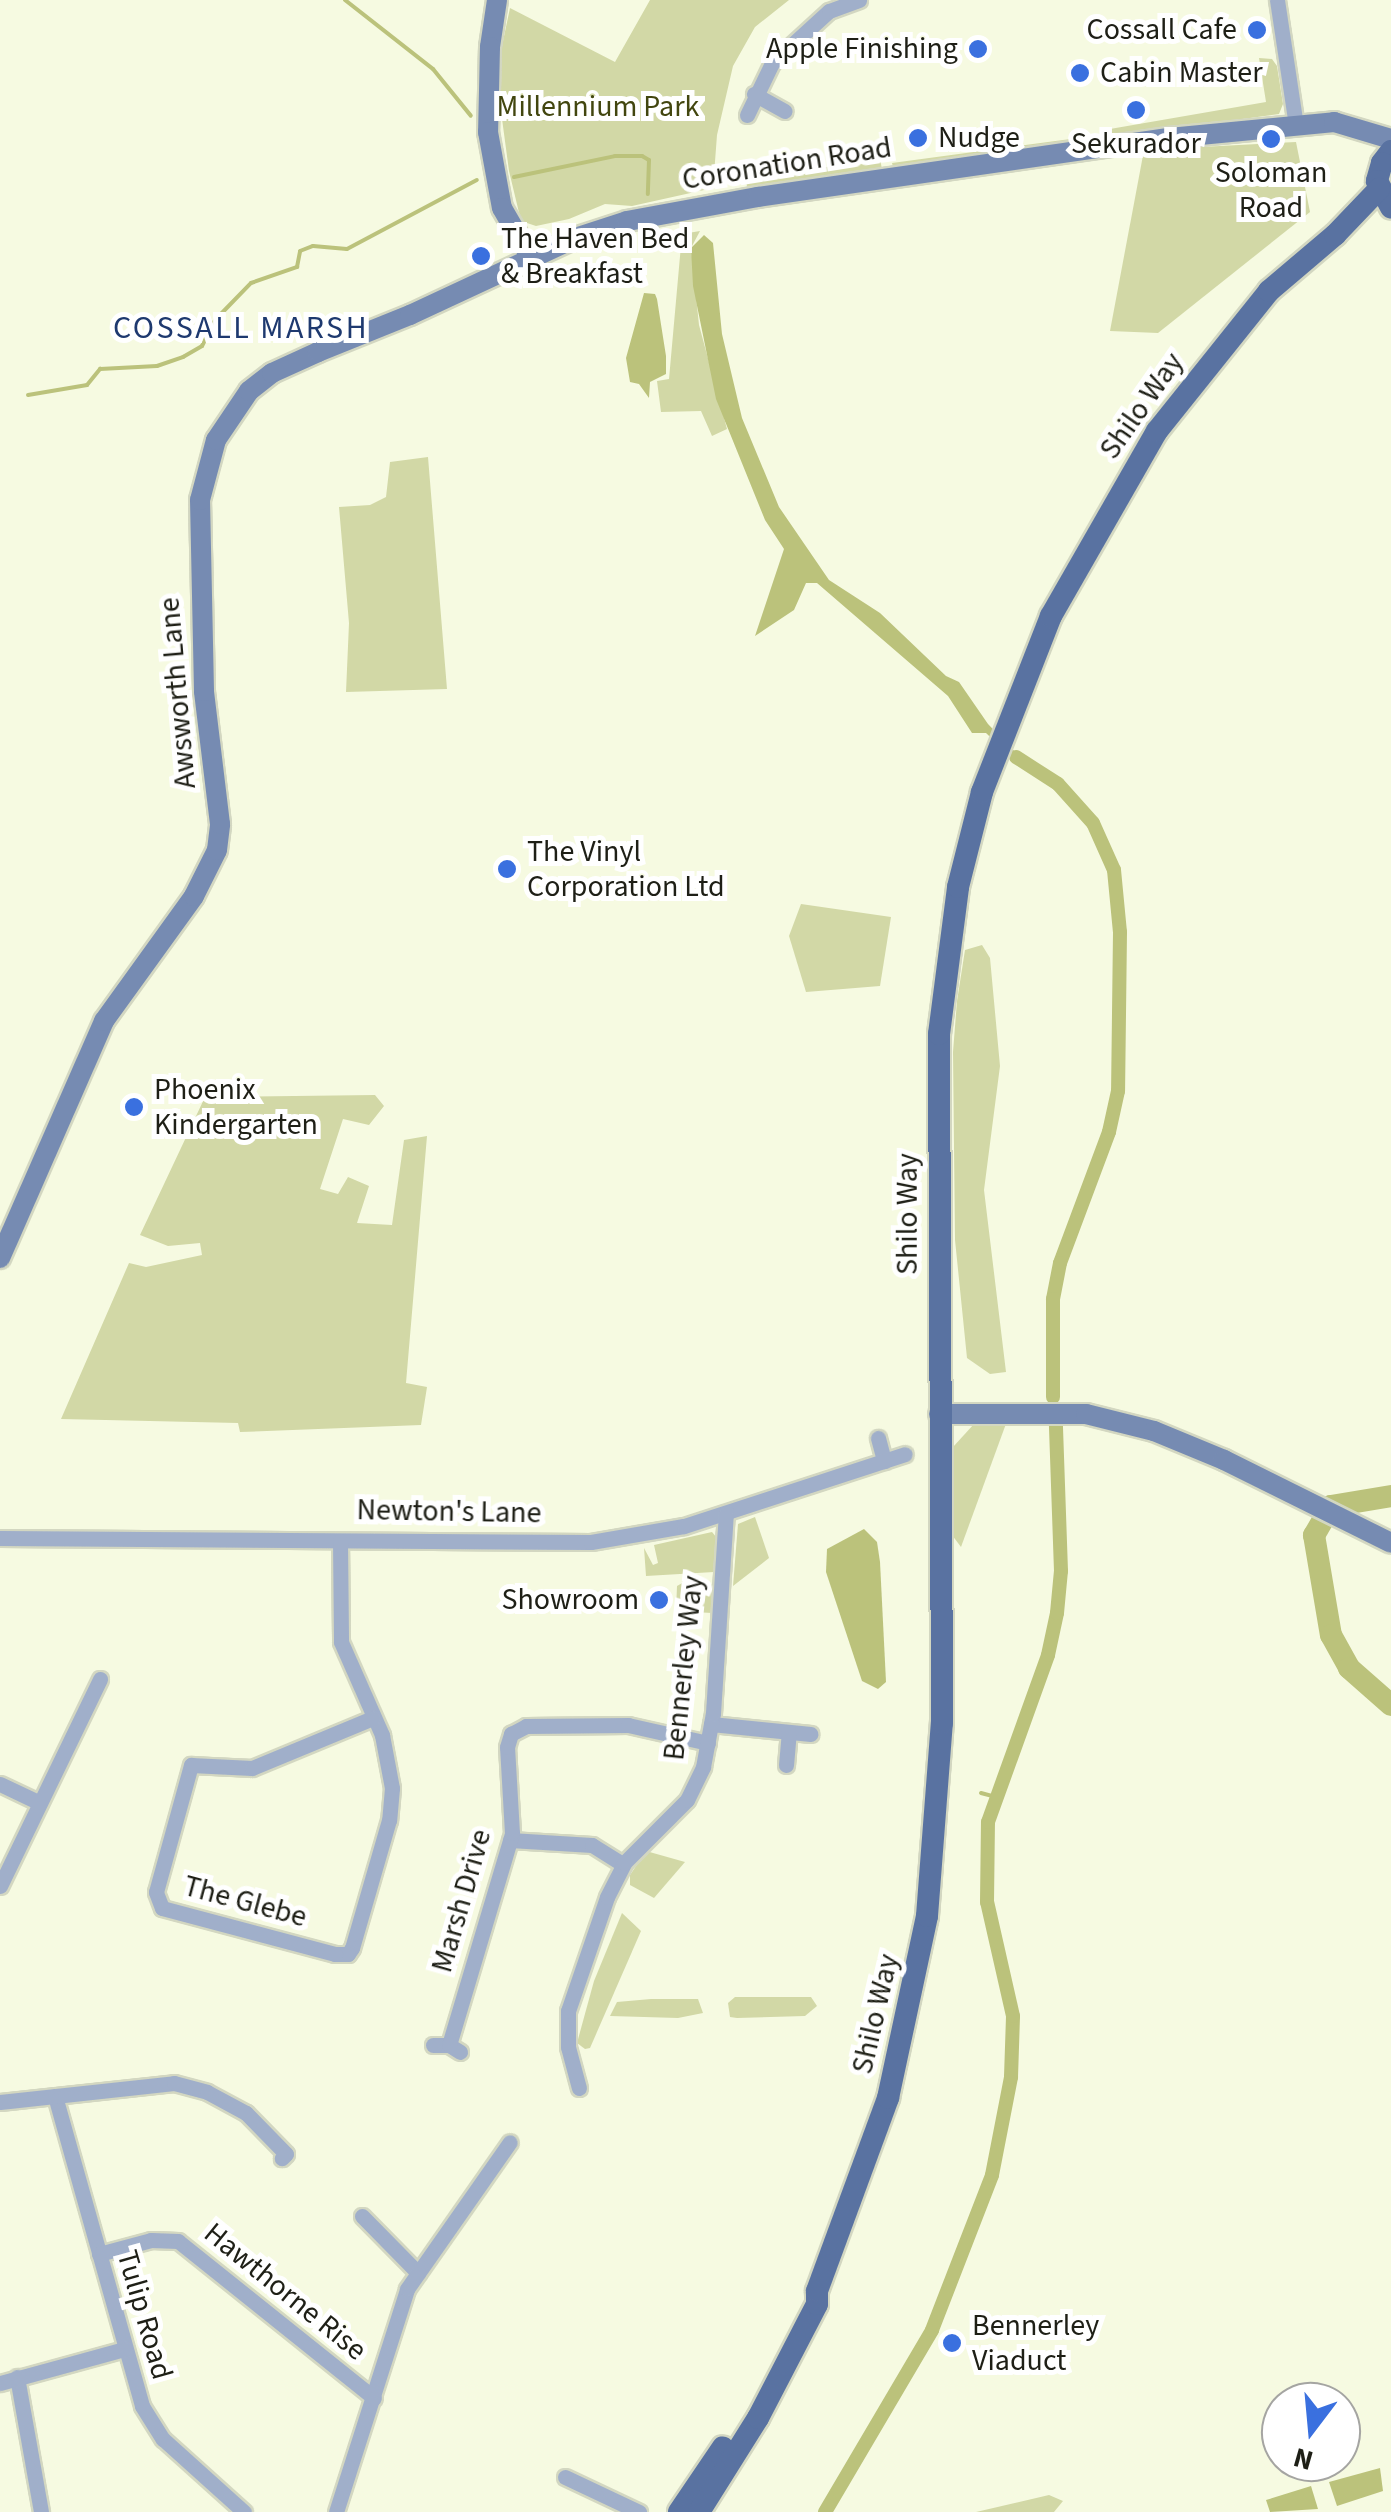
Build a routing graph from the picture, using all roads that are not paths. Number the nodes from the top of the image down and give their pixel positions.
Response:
1 (497, 0) edge
2 (859, 0) edge
3 (1276, 0) edge
4 (754, 94) junction
5 (786, 111) dead end
6 (747, 115) dead end
7 (1296, 125) junction
8 (1356, 127) junction
9 (1391, 138) edge
10 (1385, 179) edge
11 (1391, 217) edge
12 (1335, 235) junction
13 (532, 258) junction
14 (0, 1258) edge
15 (940, 1414) junction
16 (878, 1438) dead end
17 (905, 1454) dead end
18 (884, 1461) junction
19 (726, 1514) junction
20 (0, 1538) edge
21 (340, 1540) junction
22 (1391, 1543) edge
23 (100, 1679) dead end
24 (373, 1718) junction
25 (711, 1724) junction
26 (789, 1732) junction
27 (811, 1734) dead end
28 (708, 1743) junction
29 (786, 1765) dead end
30 (0, 1784) edge
31 (40, 1804) junction
32 (510, 1840) junction
33 (622, 1864) junction
34 (0, 1886) edge
35 (447, 2047) dead end
36 (579, 2088) dead end
37 (54, 2096) junction
38 (0, 2102) edge
39 (510, 2142) dead end
40 (282, 2158) dead end
41 (362, 2216) dead end
42 (98, 2254) junction
43 (418, 2273) junction
44 (817, 2290) junction
45 (124, 2348) junction
46 (17, 2377) junction
47 (0, 2383) edge
48 (374, 2398) junction
49 (565, 2477) dead end
50 (620, 2509) edge
51 (41, 2512) edge
52 (244, 2512) edge
53 (336, 2512) edge
54 (638, 2512) edge
55 (679, 2512) edge
56 (699, 2512) edge

1 - 13 street
2 - 4 street
3 - 7 street
4 - 5 street
4 - 6 street
7 - 8 street, Coronation Road
7 - 13 street, Coronation Road
8 - 9 street, Coronation Road
8 - 10 street
10 - 12 main road, Shilo Way
11 - 12 main road, Shilo Way
12 - 15 main road, Shilo Way
13 - 14 street, Awsworth Lane
15 - 22 street
15 - 44 main road, Shilo Way
16 - 18 street
17 - 18 street, Newton's Lane
18 - 19 street, Newton's Lane
19 - 21 street, Newton's Lane
19 - 25 street, Bennerley Way
20 - 21 street, Newton's Lane
21 - 24 street, The Glebe
23 - 31 street
24 - 24 street, The Glebe
25 - 26 street
25 - 28 street, Bennerley Way
26 - 27 street
26 - 29 street
28 - 32 street, Marsh Drive
28 - 33 street, Bennerley Way
30 - 31 street
31 - 34 street
32 - 33 street
32 - 35 street, Marsh Drive
33 - 36 street, Bennerley Way
37 - 38 street
37 - 40 street
37 - 42 street, Tulip Road
39 - 43 street
41 - 43 street
42 - 45 street, Tulip Road
42 - 48 street, Hawthorne Rise
43 - 48 street
44 - 55 main road, Shilo Way
44 - 56 main road, Shilo Way
45 - 46 street
45 - 52 street, Tulip Road
46 - 47 street
46 - 51 street
48 - 53 street
49 - 50 street
50 - 54 street

